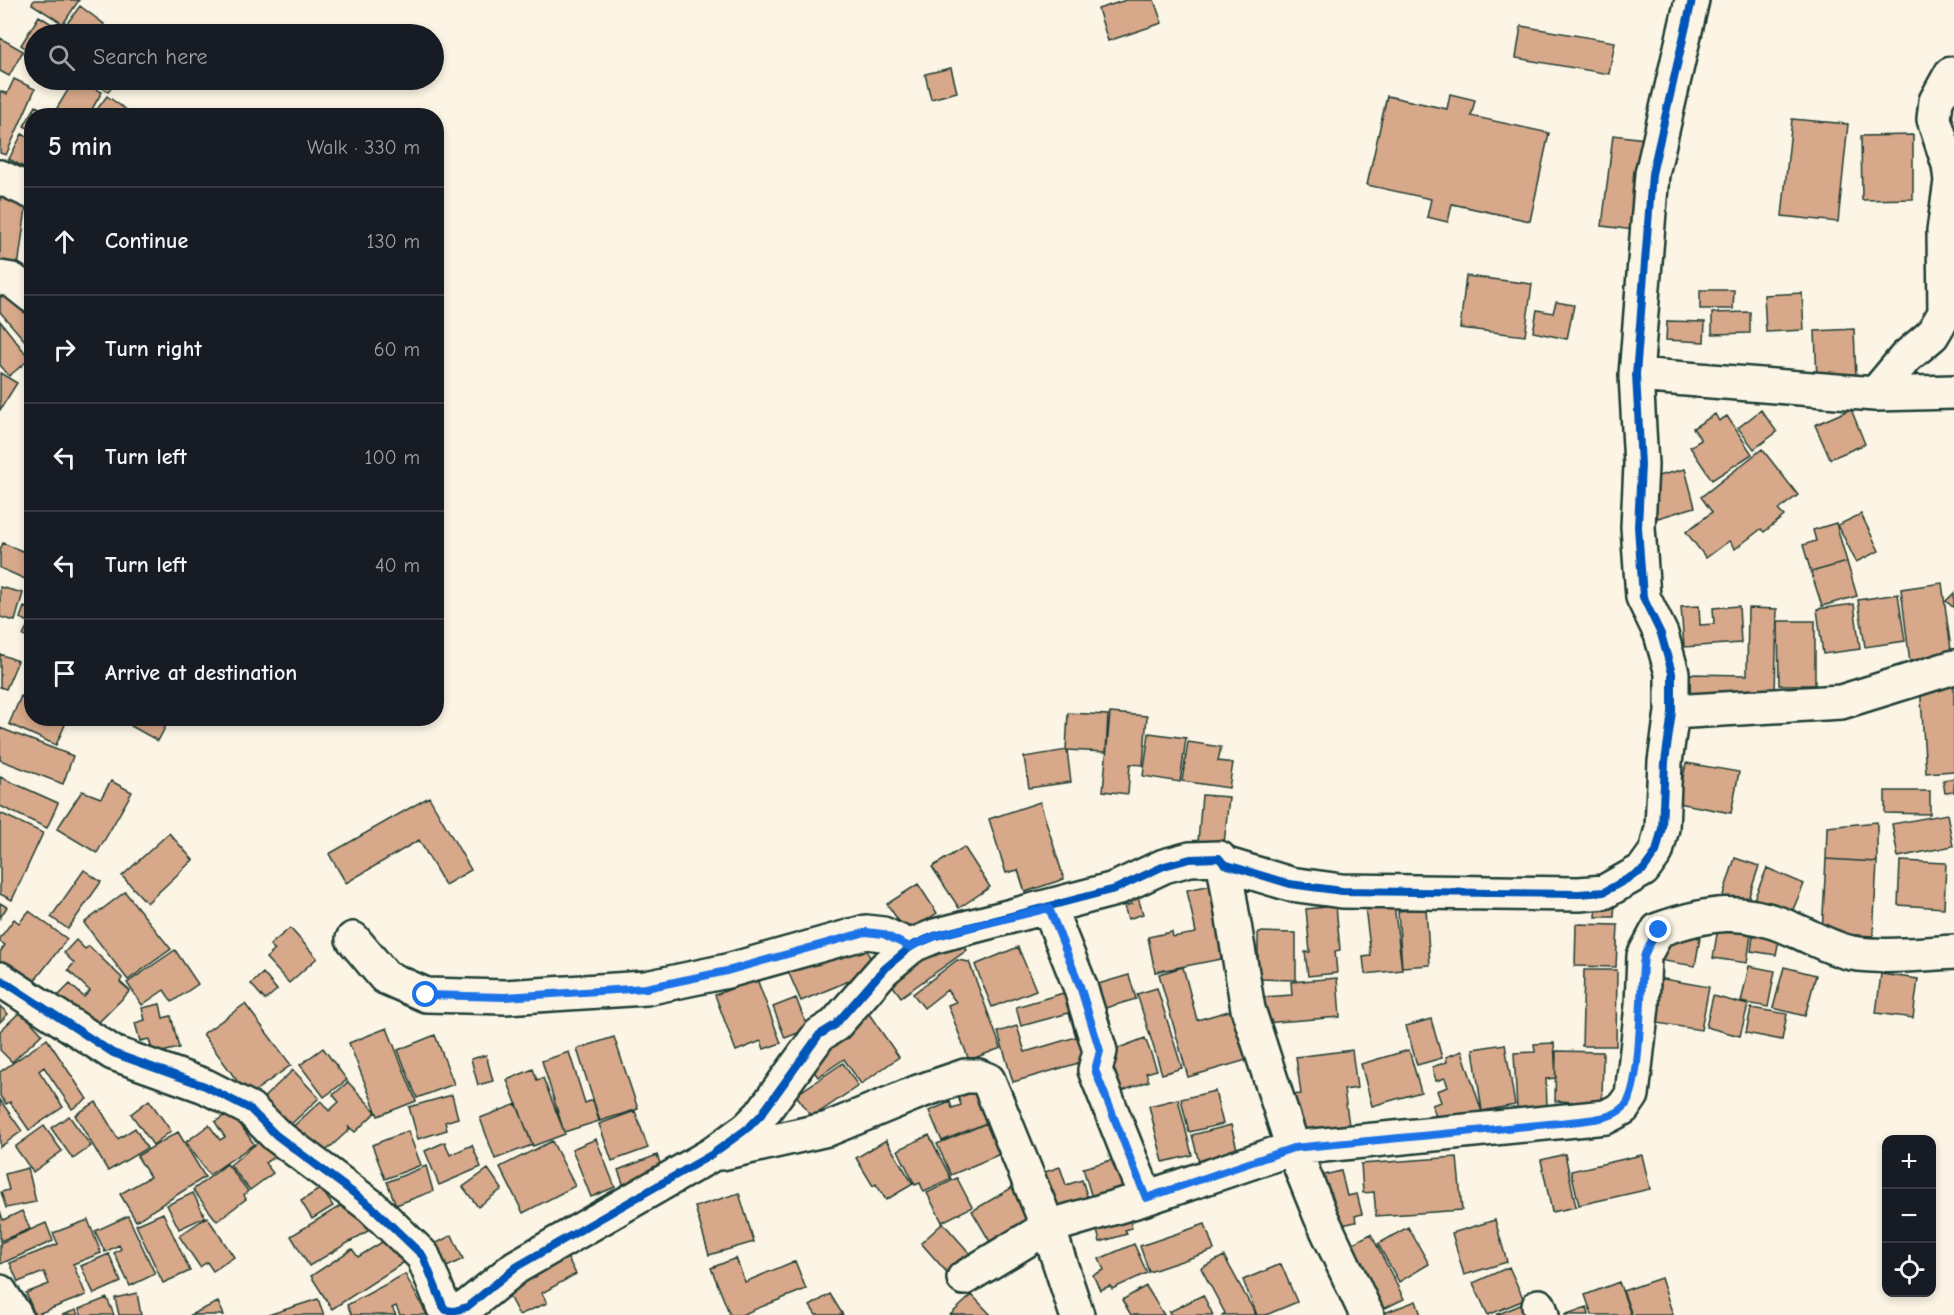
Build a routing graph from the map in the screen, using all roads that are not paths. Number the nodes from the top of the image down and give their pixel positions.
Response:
1 (1692, 0) edge
2 (1951, 74) dead end
3 (0, 177) edge
4 (24, 188) edge
5 (0, 279) edge
6 (24, 290) edge
7 (1636, 375) junction
8 (1954, 392) edge
9 (1875, 394) junction
10 (1954, 667) edge
11 (1672, 712) junction
12 (1224, 864) junction
13 (1049, 908) junction
14 (353, 939) dead end
15 (910, 947) junction
16 (1954, 952) edge
17 (0, 979) edge
18 (1293, 1148) junction
19 (711, 1155) junction
20 (1146, 1198) junction
21 (1048, 1227) junction
22 (964, 1278) dead end
23 (0, 1292) edge
24 (455, 1313) edge
25 (15, 1315) edge
26 (1077, 1315) edge
27 (1367, 1315) edge

1 - 7 street
2 - 9 street
3 - 4 street
5 - 6 street
7 - 9 street
7 - 11 street
8 - 9 street
10 - 11 street
11 - 12 street
12 - 13 street
12 - 18 street
13 - 15 street
13 - 20 street
14 - 15 street
15 - 19 street
16 - 18 street
17 - 24 street
18 - 20 street
18 - 27 street
19 - 21 street
19 - 24 street
20 - 21 street
21 - 22 street
21 - 26 street
23 - 25 street

